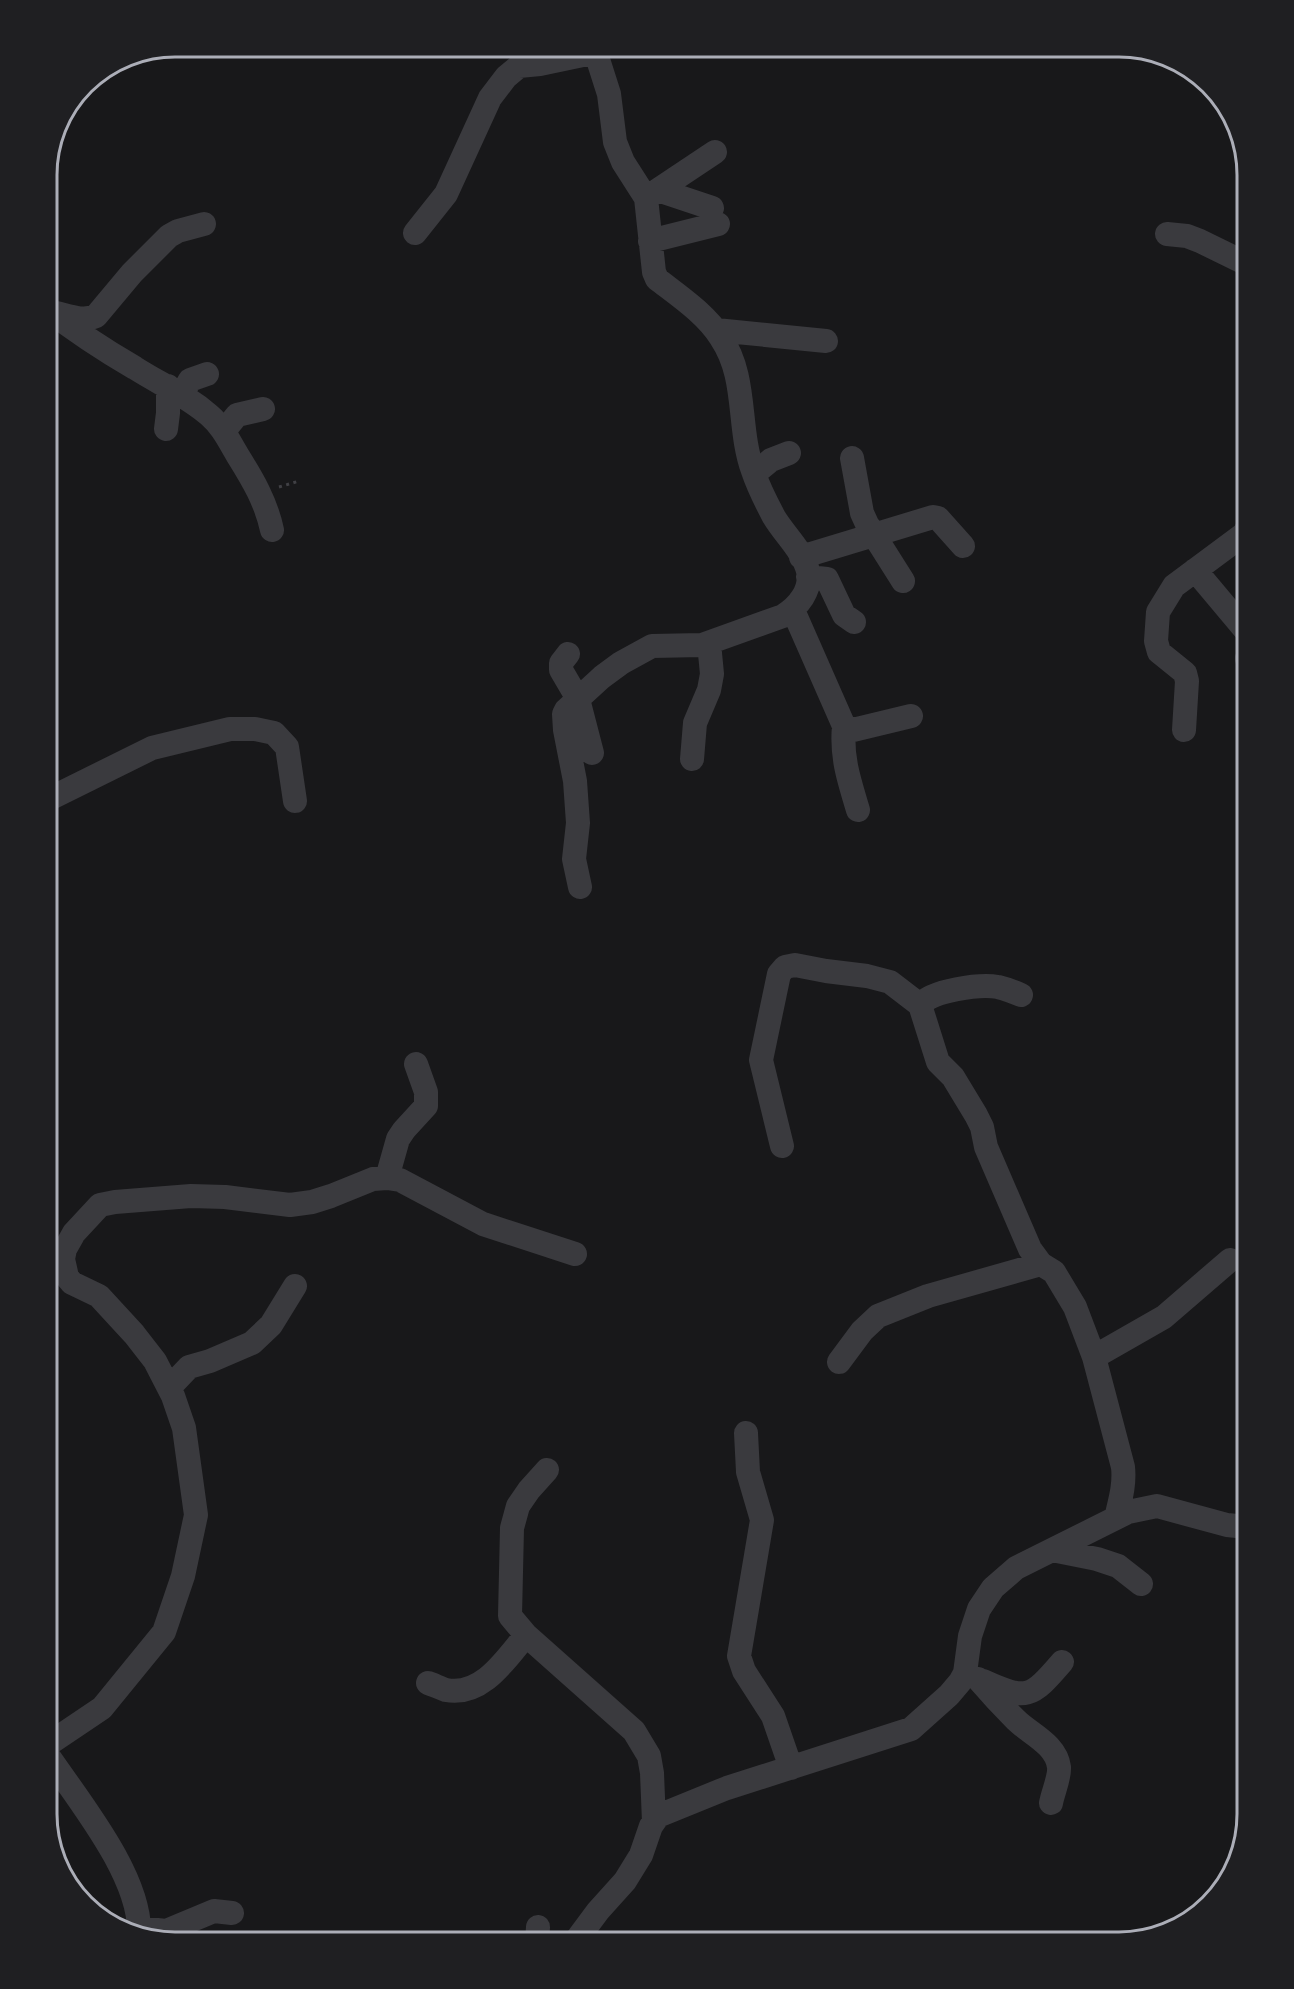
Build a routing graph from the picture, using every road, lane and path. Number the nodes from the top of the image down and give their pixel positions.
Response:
1 (568, 57) edge
2 (598, 57) edge
3 (715, 152) dead end
4 (652, 194) junction
5 (204, 224) dead end
6 (415, 233) dead end
7 (1167, 234) dead end
8 (650, 241) junction
9 (1237, 259) edge
10 (57, 313) edge
11 (57, 317) edge
12 (716, 330) junction
13 (826, 341) dead end
14 (207, 374) dead end
15 (176, 390) junction
16 (263, 409) dead end
17 (166, 429) dead end
18 (224, 431) junction
19 (789, 453) dead end
20 (852, 458) dead end
21 (754, 474) junction
22 (272, 530) dead end
23 (875, 535) junction
24 (963, 546) dead end
25 (1237, 550) edge
26 (805, 567) junction
27 (1195, 570) junction
28 (903, 581) dead end
29 (793, 610) junction
30 (1237, 619) edge
31 (854, 622) dead end
32 (709, 643) junction
33 (568, 654) dead end
34 (578, 699) junction
35 (910, 716) dead end
36 (844, 726) junction
37 (1184, 730) dead end
38 (592, 753) dead end
39 (692, 759) dead end
40 (57, 795) edge
41 (295, 801) dead end
42 (858, 810) dead end
43 (580, 888) dead end
44 (1022, 994) dead end
45 (920, 1005) junction
46 (416, 1064) dead end
47 (782, 1146) dead end
48 (387, 1178) junction
49 (575, 1254) dead end
50 (1230, 1260) dead end
51 (1041, 1264) junction
52 (295, 1286) dead end
53 (1094, 1357) junction
54 (839, 1362) dead end
55 (169, 1388) junction
56 (746, 1433) dead end
57 (547, 1470) dead end
58 (1116, 1518) junction
59 (1237, 1526) edge
60 (1052, 1550) junction
61 (1141, 1584) dead end
62 (526, 1635) junction
63 (1062, 1662) dead end
64 (971, 1676) junction
65 (428, 1683) dead end
66 (57, 1738) edge
67 (791, 1768) junction
68 (57, 1770) edge
69 (1050, 1803) dead end
70 (654, 1822) junction
71 (232, 1913) dead end
72 (139, 1926) edge
73 (159, 1931) edge
74 (582, 1932) edge

1 - 6 street
2 - 4 street
3 - 4 street
4 - 8 street
4 - 8 street
5 - 10 street
7 - 9 street
8 - 12 street
11 - 15 street
12 - 13 street
12 - 21 street
14 - 15 street
15 - 17 street
15 - 18 street
16 - 18 street
18 - 22 street
19 - 21 street
20 - 23 street
21 - 26 street
23 - 24 street
23 - 26 street
23 - 28 street
25 - 27 street
26 - 29 street
26 - 31 street
27 - 30 street
27 - 37 street
29 - 32 street
29 - 36 street
32 - 34 street
32 - 39 street
33 - 34 street
34 - 38 street
34 - 43 street
35 - 36 street
36 - 42 street
40 - 41 street
44 - 45 street
45 - 47 street
45 - 51 street
46 - 48 street
48 - 49 street
48 - 55 street
50 - 53 street
51 - 53 street
51 - 54 street
52 - 55 street
53 - 58 street
55 - 66 street
56 - 67 street
57 - 62 street
58 - 59 street
58 - 60 street
60 - 61 street
60 - 64 street
62 - 65 street
62 - 70 street
63 - 64 street
64 - 67 street
64 - 69 street
67 - 70 street
68 - 72 street
70 - 74 street
71 - 73 street

